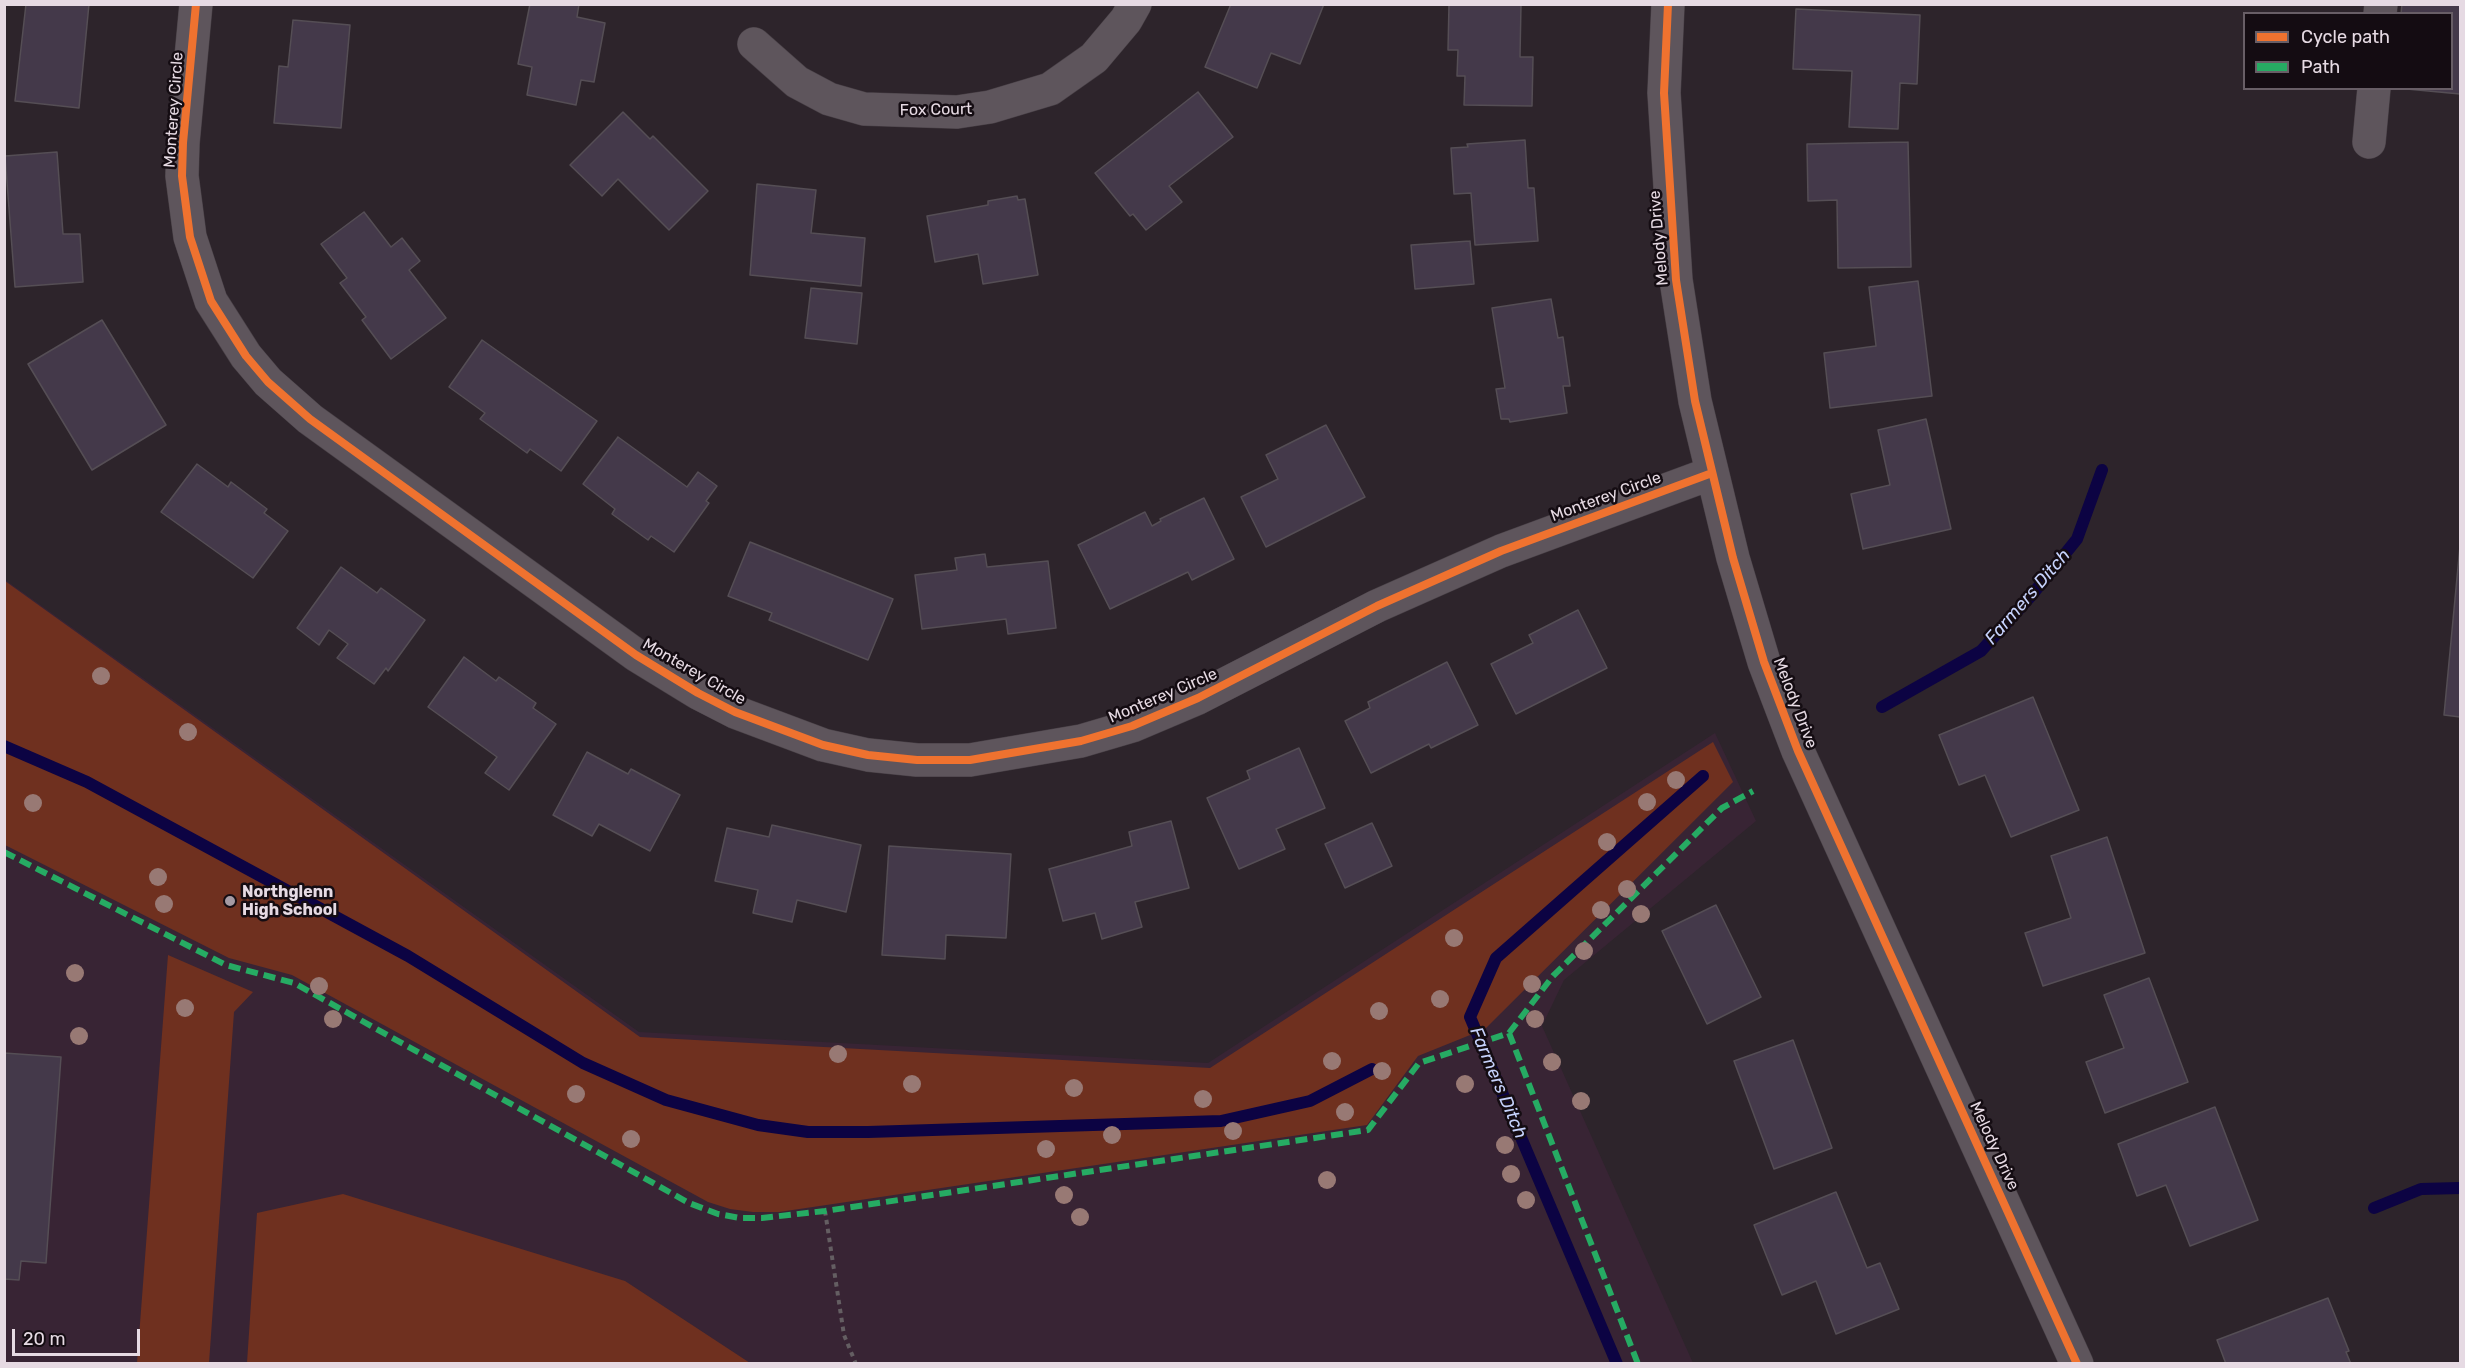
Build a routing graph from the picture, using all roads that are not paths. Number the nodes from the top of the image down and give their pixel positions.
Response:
1 (196, 4) edge
2 (1135, 4) edge
3 (1668, 4) edge
4 (754, 44) dead end
5 (2374, 90) edge
6 (2369, 141) dead end
7 (1712, 473) junction
8 (2077, 1364) edge

1 - 7 street, Monterey Circle
2 - 4 street, Fox Court
3 - 7 street, Melody Drive
5 - 6 street
7 - 8 street, Melody Drive

